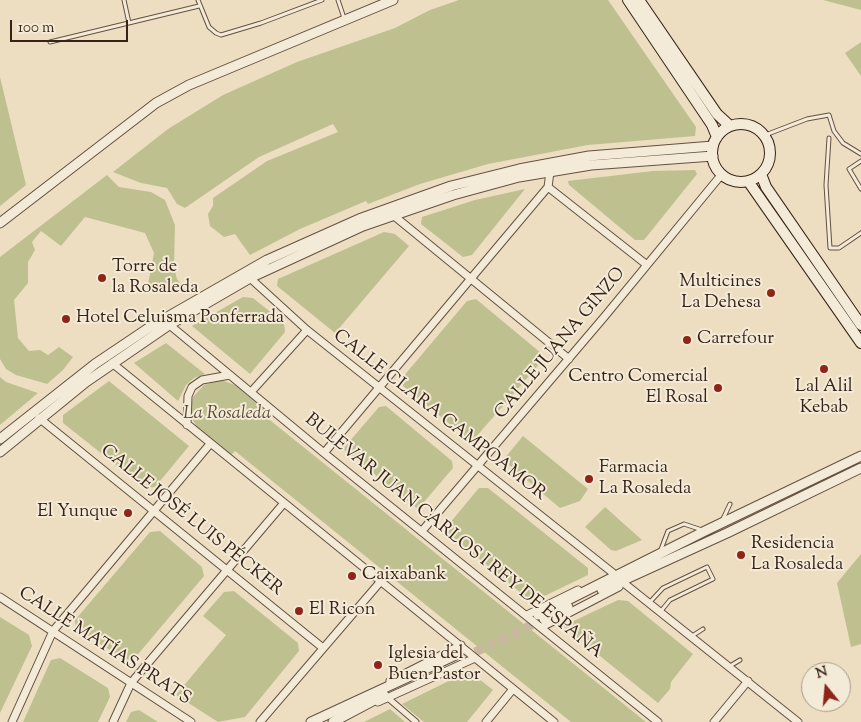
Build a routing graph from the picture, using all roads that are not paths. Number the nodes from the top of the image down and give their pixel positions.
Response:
1 (124, 0) edge
2 (198, 0) edge
3 (322, 0) edge
4 (338, 0) edge
5 (392, 0) edge
6 (628, 0) edge
7 (639, 0) edge
8 (199, 6) junction
9 (345, 20) junction
10 (129, 23) junction
11 (50, 42) dead end
12 (730, 126) junction
13 (766, 138) junction
14 (829, 138) dead end
15 (714, 146) junction
16 (861, 154) edge
17 (861, 160) edge
18 (550, 172) junction
19 (722, 174) junction
20 (761, 174) junction
21 (748, 181) junction
22 (548, 187) junction
23 (861, 189) edge
24 (393, 215) junction
25 (0, 223) edge
26 (861, 234) edge
27 (646, 265) junction
28 (250, 278) junction
29 (470, 280) junction
30 (166, 322) junction
31 (861, 325) edge
32 (307, 330) junction
33 (861, 343) edge
34 (569, 359) junction
35 (112, 364) junction
36 (230, 375) junction
37 (380, 387) junction
38 (250, 392) junction
39 (39, 418) junction
40 (187, 425) junction
41 (0, 439) edge
42 (210, 444) junction
43 (0, 452) edge
44 (324, 453) junction
45 (861, 456) edge
46 (478, 466) junction
47 (861, 468) edge
48 (284, 503) junction
49 (730, 504) dead end
50 (153, 511) junction
51 (721, 523) junction
52 (422, 531) junction
53 (705, 531) junction
54 (658, 555) junction
55 (647, 566) junction
56 (227, 570) junction
57 (613, 573) junction
58 (381, 581) junction
59 (625, 584) junction
60 (0, 597) edge
61 (650, 603) junction
62 (661, 612) junction
63 (527, 615) junction
64 (542, 620) junction
65 (703, 629) dead end
66 (53, 632) junction
67 (692, 636) junction
68 (323, 648) junction
69 (461, 652) junction
70 (475, 658) junction
71 (740, 660) dead end
72 (730, 666) junction
73 (748, 681) junction
74 (131, 684) junction
75 (513, 689) junction
76 (388, 698) junction
77 (332, 719) edge
78 (12, 722) edge
79 (113, 722) edge
80 (191, 722) edge
81 (260, 722) edge
82 (311, 722) edge
83 (416, 722) edge
84 (486, 722) edge
85 (554, 722) edge
86 (658, 722) edge
87 (714, 722) edge
88 (798, 722) edge

1 - 10 lane
2 - 8 lane
3 - 8 lane
4 - 9 lane
5 - 9 street
6 - 15 main road
7 - 12 main road
8 - 10 lane
9 - 25 street
10 - 11 lane
12 - 13 main road
12 - 15 main road
13 - 16 lane
13 - 20 main road
14 - 26 lane
15 - 18 street
15 - 19 main road
15 - 30 street
17 - 23 lane
18 - 22 street
18 - 24 street
19 - 21 main road
19 - 27 street, CALLE JUANA GINZO
20 - 21 main road
20 - 31 main road
21 - 33 main road
22 - 27 street
22 - 29 street
24 - 28 street
24 - 29 street
27 - 34 street, CALLE JUANA GINZO
28 - 30 street
28 - 32 street, CALLE CLARA CAMPOAMOR
29 - 34 street
29 - 37 street
30 - 35 street
30 - 36 street, BULEVAR JUAN CARLOS I REY DE ESPAÑA
30 - 41 street
32 - 37 street, CALLE CLARA CAMPOAMOR
32 - 38 street
34 - 46 street, CALLE JUANA GINZO
35 - 39 street
35 - 40 street
36 - 38 street, BULEVAR JUAN CARLOS I REY DE ESPAÑA
36 - 40 street
37 - 44 street
37 - 46 street, CALLE CLARA CAMPOAMOR
38 - 44 street, BULEVAR JUAN CARLOS I REY DE ESPAÑA
39 - 43 street
39 - 50 street, CALLE JOSÉ LUIS PÉCKER
40 - 42 street
42 - 48 street
42 - 50 street
44 - 52 street, BULEVAR JUAN CARLOS I REY DE ESPAÑA
45 - 51 street
46 - 52 street, CALLE JUANA GINZO
46 - 57 street, CALLE CLARA CAMPOAMOR
47 - 55 street
48 - 56 street
48 - 58 street
49 - 51 lane
50 - 56 street, CALLE JOSÉ LUIS PÉCKER
50 - 66 street
51 - 53 street
52 - 63 street, BULEVAR JUAN CARLOS I REY DE ESPAÑA
53 - 54 street
53 - 54 lane
54 - 55 street
55 - 57 street
55 - 59 street
55 - 64 street
56 - 68 street, CALLE JOSÉ LUIS PÉCKER
56 - 74 street
57 - 63 street
58 - 68 street
58 - 69 street
59 - 61 street
59 - 64 street
60 - 66 street, CALLE MATÍAS PRATS
61 - 62 street
61 - 62 lane
62 - 67 street
63 - 64 street, BULEVAR JUAN CARLOS I REY DE ESPAÑA
64 - 86 street, BULEVAR JUAN CARLOS I REY DE ESPAÑA
65 - 67 lane
66 - 74 street, CALLE MATÍAS PRATS
66 - 78 street
67 - 72 street
68 - 81 street
69 - 70 street
69 - 77 street
70 - 75 street
70 - 76 street
71 - 72 lane
72 - 73 street
73 - 87 street
73 - 88 street
74 - 79 street
74 - 80 street, CALLE MATÍAS PRATS
75 - 84 street
75 - 85 street
76 - 77 street
76 - 83 street
77 - 82 street

